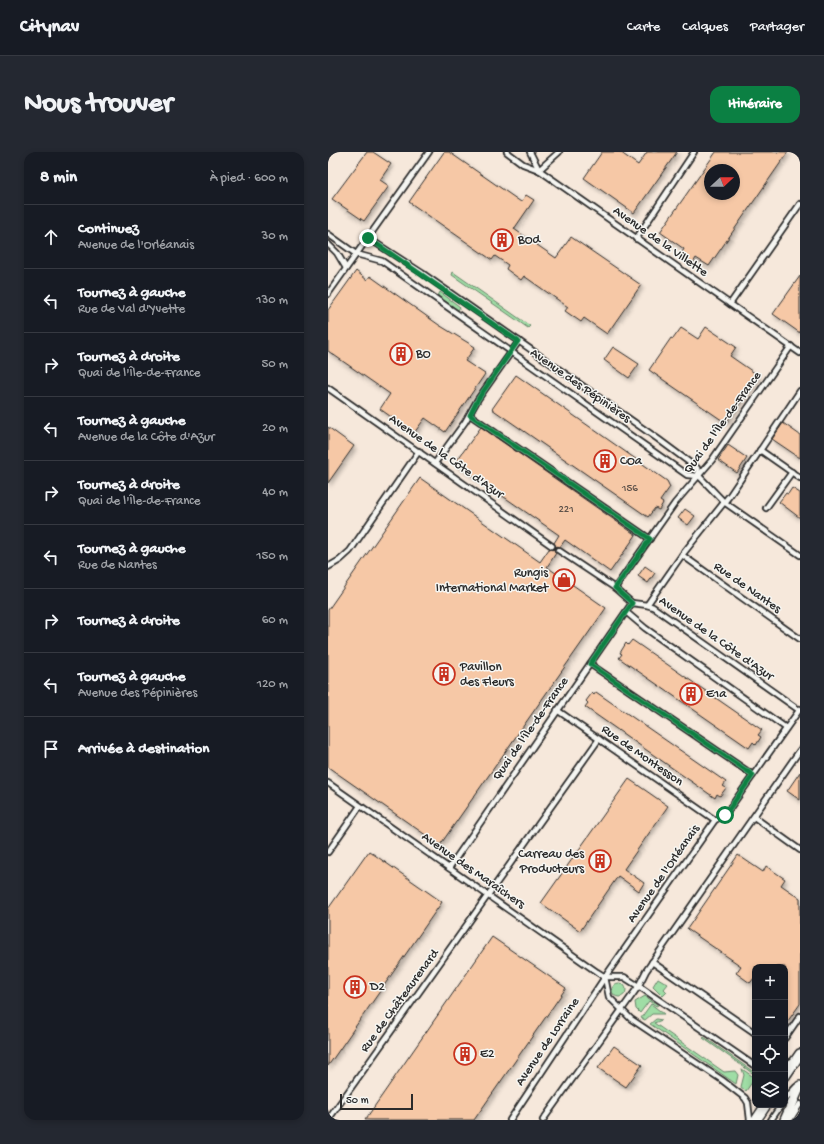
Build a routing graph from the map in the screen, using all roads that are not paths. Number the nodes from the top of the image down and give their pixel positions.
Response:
1 (429, 152) edge
2 (507, 152) edge
3 (530, 152) edge
4 (559, 152) edge
5 (694, 152) edge
6 (539, 170) junction
7 (800, 204) edge
8 (328, 234) edge
9 (368, 238) junction
10 (636, 239) junction
11 (328, 244) edge
12 (356, 254) junction
13 (346, 268) junction
14 (328, 294) edge
15 (730, 304) junction
16 (518, 341) junction
17 (791, 346) junction
18 (511, 351) junction
19 (800, 353) edge
20 (328, 388) edge
21 (800, 391) edge
22 (470, 415) junction
23 (760, 450) junction
24 (419, 451) junction
25 (435, 463) junction
26 (792, 472) junction
27 (699, 476) junction
28 (800, 478) edge
29 (724, 502) junction
30 (766, 508) dead end
31 (650, 539) junction
32 (552, 546) dead end
33 (558, 550) dead end
34 (682, 555) junction
35 (800, 555) edge
36 (328, 567) edge
37 (615, 588) junction
38 (632, 603) junction
39 (647, 605) junction
40 (626, 612) junction
41 (800, 639) edge
42 (590, 664) junction
43 (800, 709) edge
44 (557, 710) junction
45 (786, 728) junction
46 (599, 739) junction
47 (800, 750) edge
48 (753, 775) junction
49 (328, 783) edge
50 (360, 806) junction
51 (754, 817) junction
52 (715, 820) junction
53 (800, 850) edge
54 (328, 852) edge
55 (449, 868) junction
56 (489, 895) junction
57 (652, 962) junction
58 (605, 977) junction
59 (638, 987) junction
60 (622, 1008) junction
61 (800, 1016) edge
62 (752, 1031) edge
63 (786, 1036) edge
64 (799, 1056) edge
65 (788, 1063) edge
66 (752, 1064) edge
67 (788, 1072) edge
68 (800, 1085) edge
69 (788, 1097) edge
70 (800, 1104) edge
71 (764, 1108) edge
72 (779, 1108) edge
73 (328, 1120) edge
74 (510, 1120) edge
75 (543, 1120) edge
76 (750, 1120) edge
77 (756, 1120) edge
78 (771, 1120) edge
79 (785, 1120) edge
80 (790, 1120) edge

1 - 9 lane
2 - 6 lane, Avenue de la Villette
3 - 6 lane
4 - 6 lane
5 - 10 lane
6 - 10 lane, Avenue de la Villette
7 - 15 lane
8 - 12 lane, Avenue des Pépinières
9 - 12 lane
9 - 16 lane, Avenue des Pépinières
10 - 15 lane, Avenue de la Villette
11 - 13 lane
12 - 13 lane
12 - 18 lane, Avenue des Pépinières
13 - 14 lane
15 - 17 lane, Avenue de la Villette
16 - 18 lane
16 - 27 lane, Avenue des Pépinières
17 - 19 lane, Avenue de la Villette
17 - 27 lane, Quai de l'Île-de-France
18 - 22 lane
18 - 27 lane, Avenue des Pépinières
20 - 24 lane, Avenue de la Côte d'Azur
21 - 23 lane
22 - 25 lane
22 - 31 lane
23 - 26 lane
23 - 29 lane
24 - 25 lane, Avenue de la Côte d'Azur
24 - 36 lane
25 - 32 lane, Avenue de la Côte d'Azur
26 - 28 lane
26 - 30 lane
27 - 29 lane, Avenue des Pépinières
27 - 31 lane, Quai de l'Île-de-France
29 - 34 lane
29 - 35 lane, Avenue des Pépinières
31 - 37 lane, Quai de l'Île-de-France
33 - 37 lane
34 - 39 lane
34 - 41 lane, Rue de Nantes
37 - 38 lane
38 - 39 lane, Avenue de la Côte d'Azur
38 - 40 lane, Quai de l'Île-de-France
39 - 43 lane, Avenue de la Côte d'Azur
40 - 42 lane, Quai de l'Île-de-France
40 - 45 lane
42 - 44 lane, Quai de l'Île-de-France
42 - 48 lane
43 - 45 lane, Avenue de l'Orléanais
44 - 46 lane, Rue de Montesson
44 - 55 lane, Quai de l'Île-de-France
45 - 48 lane, Avenue de l'Orléanais
46 - 52 lane, Rue de Montesson
46 - 56 lane, Rue de Châteaurenard
47 - 51 lane
48 - 52 lane, Avenue de l'Orléanais
49 - 50 lane, Avenue des Maraîchers
50 - 54 lane
50 - 55 lane, Avenue des Maraîchers
51 - 53 lane
51 - 57 lane
52 - 58 lane, Avenue de l'Orléanais
55 - 56 lane, Avenue des Maraîchers
56 - 58 lane, Avenue des Maraîchers
56 - 73 lane, Rue de Châteaurenard
57 - 59 lane
57 - 62 lane
58 - 59 lane
58 - 60 lane
58 - 74 lane, Avenue de Lorraine
59 - 60 lane
59 - 66 lane
60 - 75 lane
60 - 76 lane
61 - 63 lane
64 - 65 lane
64 - 67 street
68 - 69 lane
68 - 79 street
70 - 80 lane
71 - 77 street
72 - 78 lane

